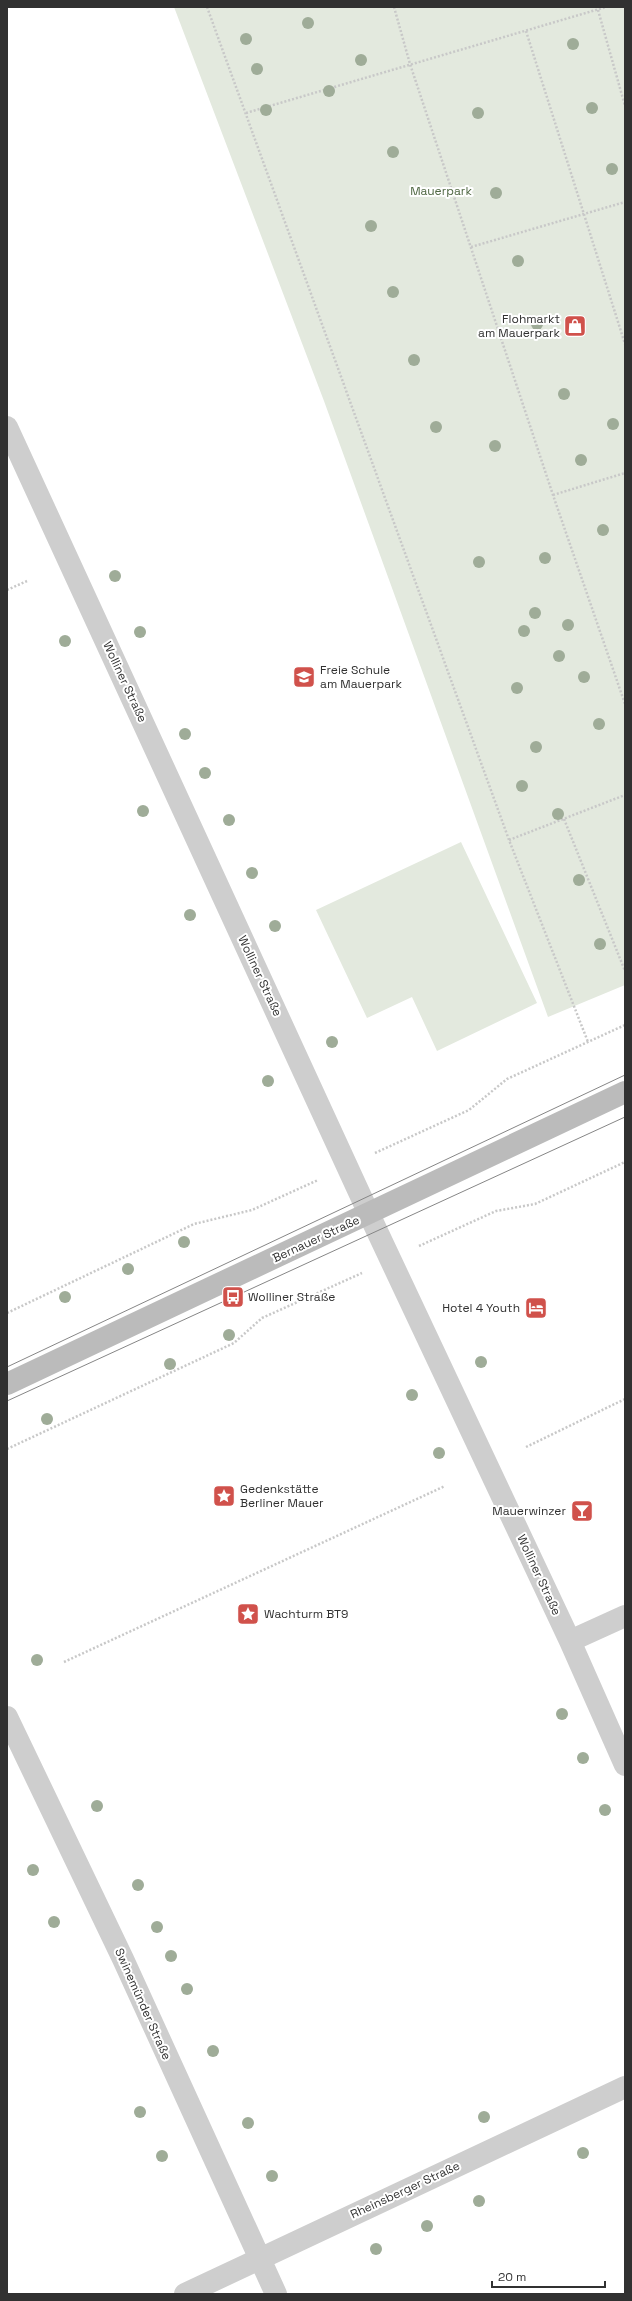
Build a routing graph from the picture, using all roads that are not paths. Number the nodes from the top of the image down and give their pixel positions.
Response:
1 (7, 427) edge
2 (625, 1092) edge
3 (369, 1214) junction
4 (7, 1384) edge
5 (625, 1616) edge
6 (570, 1641) junction
7 (7, 1717) edge
8 (625, 1765) edge
9 (625, 2087) edge
10 (259, 2259) junction
11 (185, 2294) edge
12 (276, 2294) edge

1 - 3 street, Wolliner Straße
2 - 3 main road, Bernauer Straße
3 - 4 main road, Bernauer Straße
3 - 6 street, Wolliner Straße
5 - 6 street
6 - 8 street, Wolliner Straße
7 - 10 street, Swinemünder Straße
9 - 10 street, Rheinsberger Straße
10 - 11 street, Rheinsberger Straße
10 - 12 street, Swinemünder Straße

